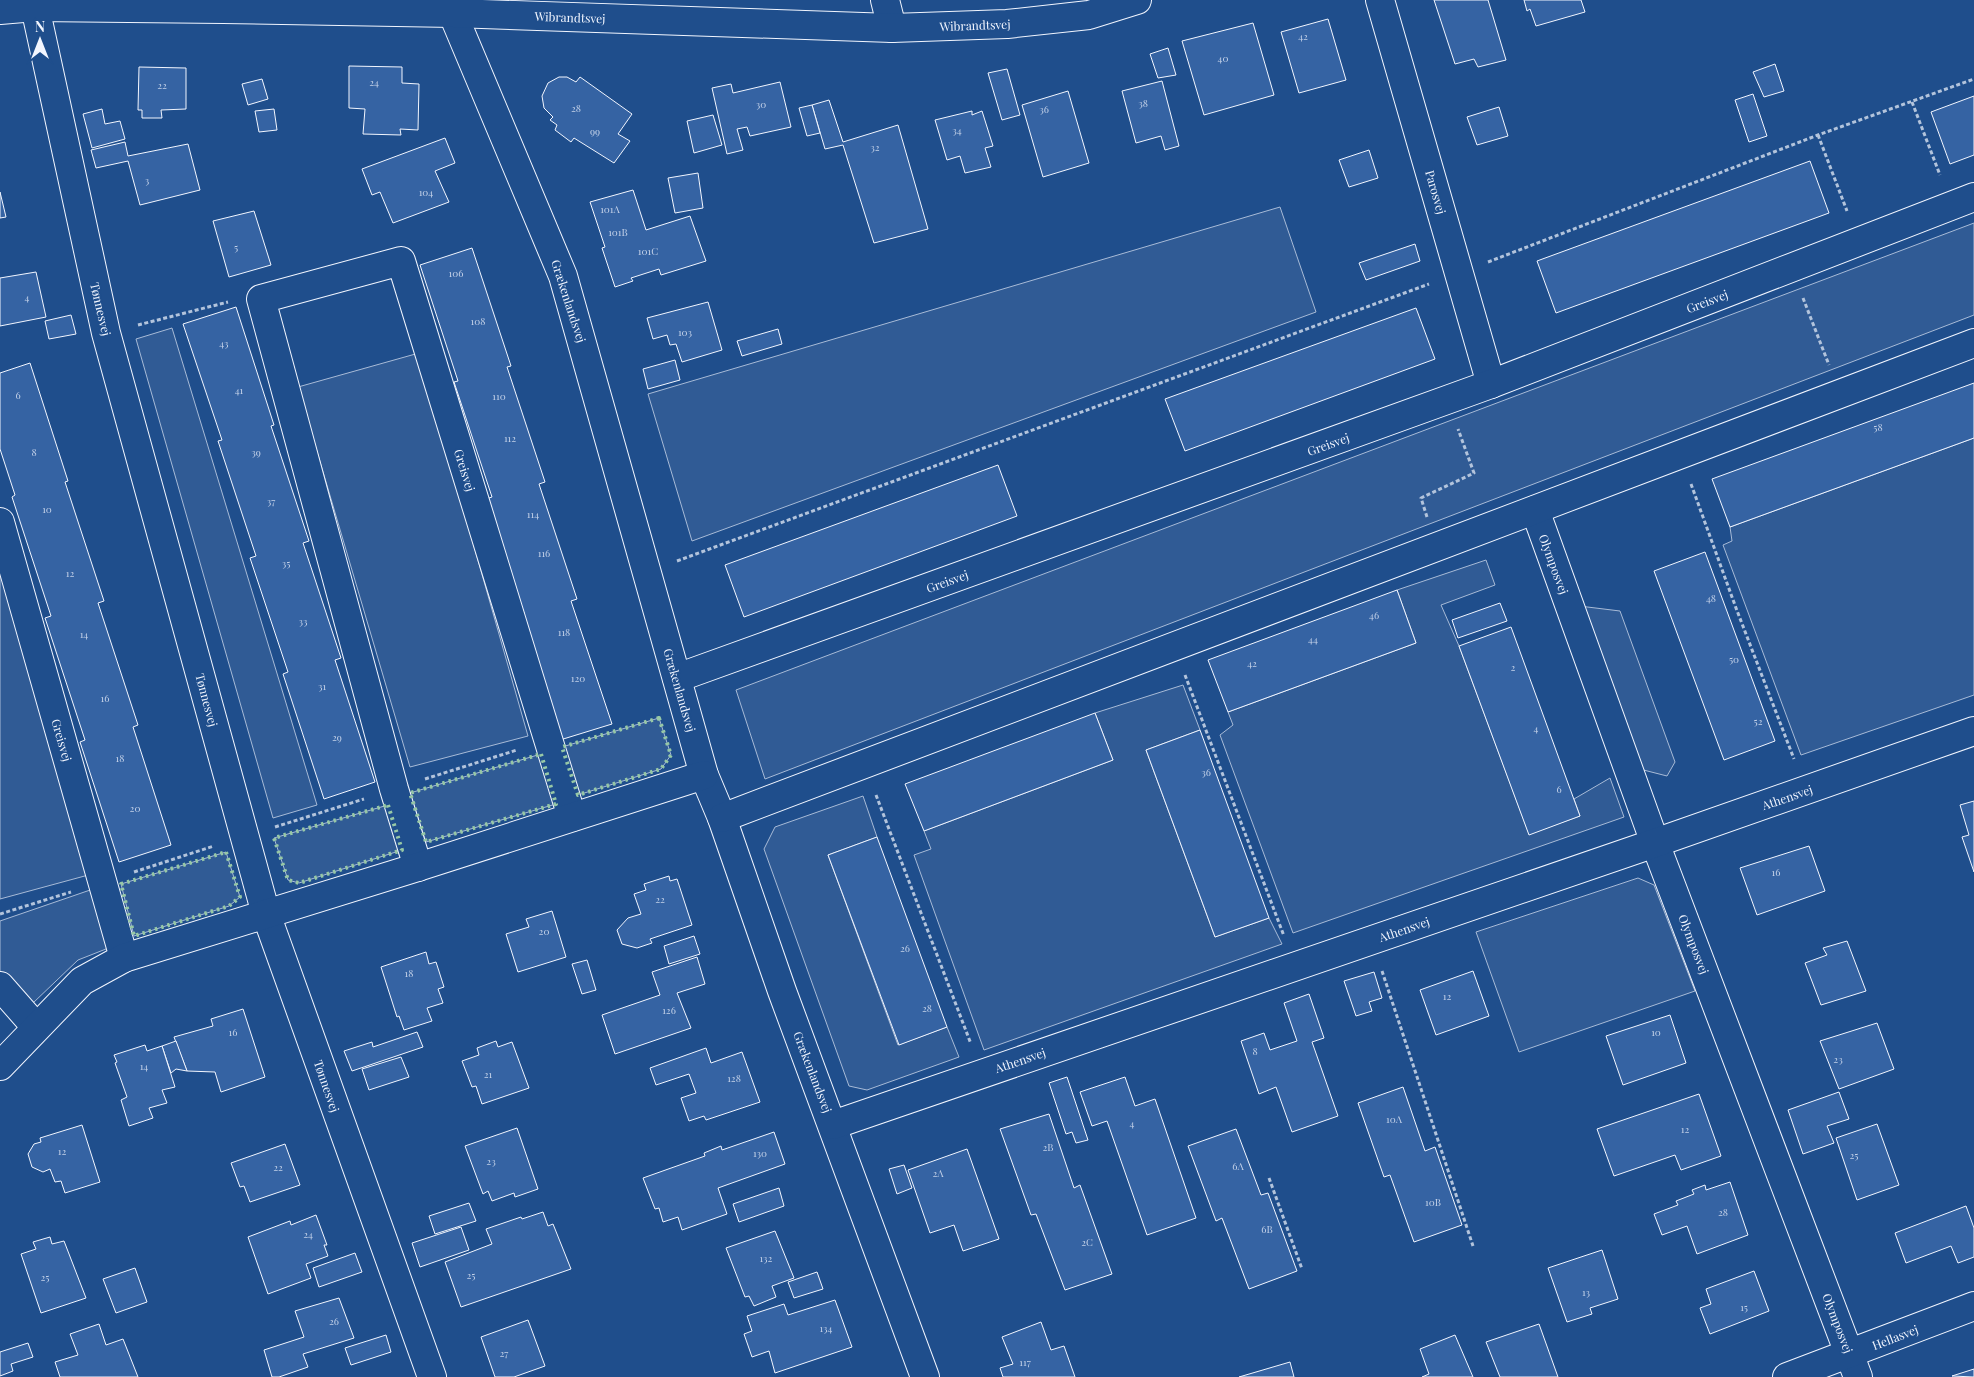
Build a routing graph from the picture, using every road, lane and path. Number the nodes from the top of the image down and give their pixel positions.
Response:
1 (885, 0) edge
2 (1137, 0) edge
3 (1380, 0) edge
4 (35, 7) junction
5 (450, 7) edge
6 (0, 10) edge
7 (892, 28) junction
8 (1974, 79) edge
9 (1912, 102) junction
10 (1818, 135) junction
11 (1963, 201) edge
12 (1860, 242) junction
13 (1794, 267) junction
14 (1460, 273) junction
15 (261, 298) junction
16 (106, 333) junction
17 (1974, 343) edge
18 (1491, 384) junction
19 (1841, 393) junction
20 (1447, 401) junction
21 (1681, 454) junction
22 (1534, 510) junction
23 (0, 522) edge
24 (1437, 547) junction
25 (648, 572) junction
26 (1175, 647) junction
27 (677, 678) junction
28 (1974, 731) edge
29 (864, 764) junction
30 (704, 775) junction
31 (1806, 790) junction
32 (572, 817) junction
33 (722, 818) junction
34 (1655, 843) junction
35 (418, 867) junction
36 (266, 914) junction
37 (1371, 940) junction
38 (124, 958) junction
39 (1295, 966) junction
40 (0, 986) edge
41 (36, 1027) junction
42 (0, 1066) edge
43 (982, 1072) junction
44 (833, 1125) junction
45 (1269, 1178) dead end
46 (1473, 1246) dead end
47 (1302, 1269) dead end
48 (1974, 1306) edge
49 (1854, 1366) edge
50 (432, 1377) edge
51 (926, 1377) edge
52 (1787, 1377) edge

1 - 7 street
2 - 7 street, Wibrandtsvej
3 - 14 street, Parosvej
4 - 5 street, Wibrandtsvej
4 - 6 street, Wibrandtsvej
4 - 16 street, Tønnesvej
5 - 7 street, Wibrandtsvej
5 - 25 street, Grækenlandsvej
8 - 9 path
9 - 10 path
9 - 11 path
10 - 12 path
10 - 14 path
11 - 12 street, Greisvej
12 - 13 street, Greisvej
13 - 18 street, Greisvej
13 - 19 path
14 - 18 street, Parosvej
14 - 25 path
15 - 16 path
15 - 32 street, Greisvej
15 - 35 street
16 - 36 street, Tønnesvej
17 - 19 street
18 - 20 street, Greisvej
19 - 21 street
20 - 24 path
20 - 27 street, Greisvej
21 - 22 street
21 - 31 path
22 - 24 street
22 - 34 street, Olymposvej
23 - 38 street, Greisvej
24 - 26 street
25 - 27 street, Grækenlandsvej
26 - 29 street
26 - 39 path
27 - 30 street, Grækenlandsvej
28 - 31 street, Athensvej
29 - 33 street
29 - 43 path
30 - 32 street
30 - 33 street, Grækenlandsvej
31 - 34 street, Athensvej
32 - 35 street
33 - 44 street, Grækenlandsvej
34 - 37 street, Athensvej
34 - 49 street, Olymposvej
35 - 36 street
36 - 38 street
36 - 50 street, Tønnesvej
37 - 39 street, Athensvej
37 - 46 path
38 - 41 street
39 - 43 street, Athensvej
40 - 41 street
41 - 42 street
43 - 44 street, Athensvej
44 - 51 street, Grækenlandsvej
45 - 47 path
48 - 49 street, Hellasvej
49 - 52 street, Hellasvej

